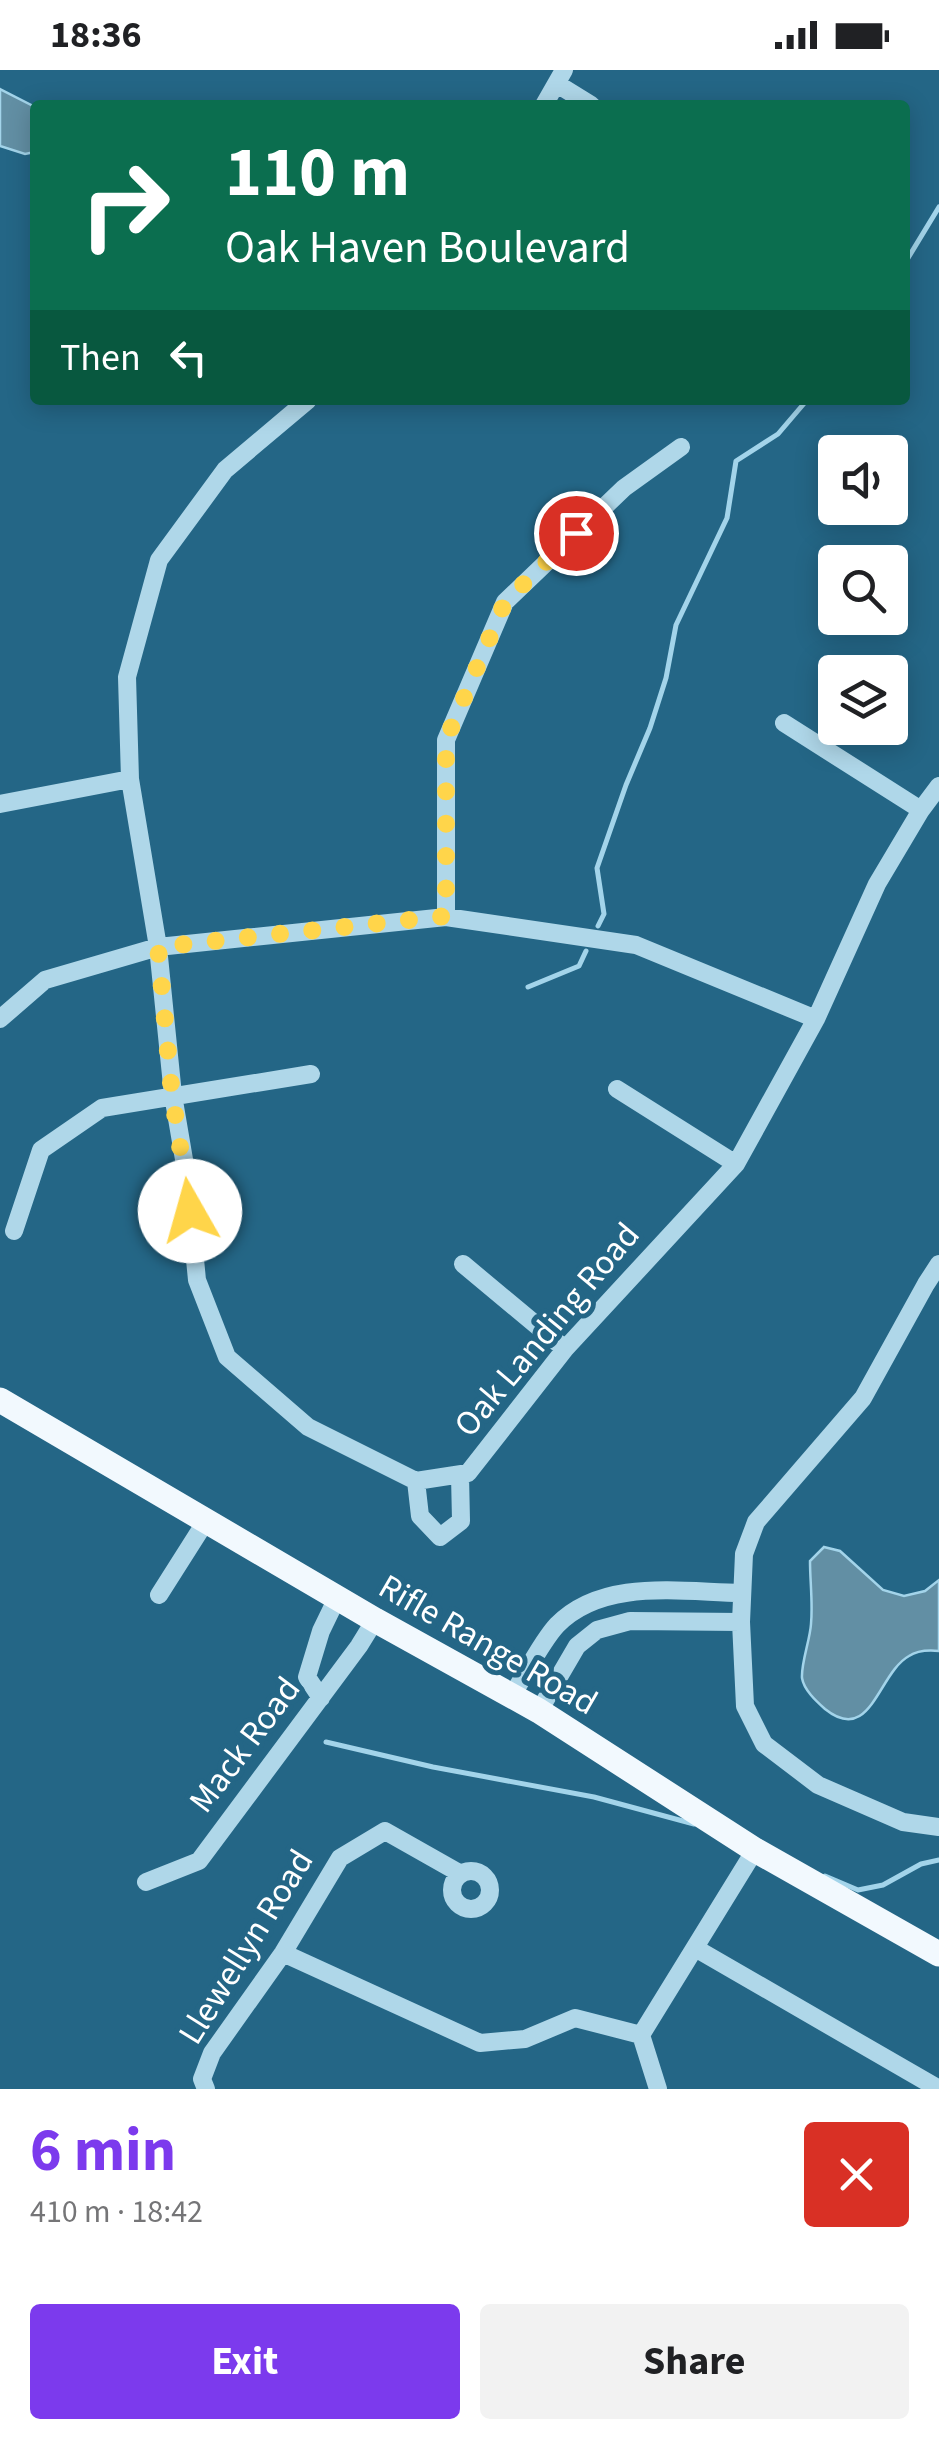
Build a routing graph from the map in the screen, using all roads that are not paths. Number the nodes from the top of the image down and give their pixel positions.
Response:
1 (561, 77) edge
2 (547, 100) edge
3 (586, 100) edge
4 (302, 405) edge
5 (681, 447) dead end
6 (784, 723) dead end
7 (130, 779) junction
8 (939, 786) edge
9 (0, 804) edge
10 (920, 810) junction
11 (446, 916) junction
12 (158, 947) junction
13 (816, 1019) junction
14 (0, 1020) edge
15 (311, 1074) dead end
16 (617, 1088) dead end
17 (172, 1094) junction
18 (736, 1164) junction
19 (14, 1231) dead end
20 (464, 1264) dead end
21 (939, 1264) edge
22 (565, 1349) junction
23 (0, 1400) edge
24 (460, 1475) junction
25 (416, 1481) junction
26 (206, 1521) junction
27 (741, 1593) junction
28 (160, 1595) dead end
29 (337, 1598) junction
30 (375, 1620) junction
31 (740, 1622) junction
32 (512, 1697) junction
33 (320, 1698) junction
34 (538, 1711) junction
35 (939, 1826) edge
36 (755, 1850) junction
37 (461, 1874) dead end
38 (146, 1882) dead end
39 (694, 1948) junction
40 (283, 1953) junction
41 (939, 1954) edge
42 (641, 2035) junction
43 (206, 2089) edge
44 (658, 2089) edge
45 (939, 2089) edge

1 - 2 street
1 - 3 street
4 - 7 street
5 - 11 street
6 - 10 street
7 - 9 street
7 - 12 street
8 - 10 street, Oak Landing Road
10 - 13 street, Oak Landing Road
11 - 12 street
11 - 13 street
12 - 14 street
12 - 17 street
13 - 18 street, Oak Landing Road
15 - 17 street
16 - 18 street
17 - 19 street
17 - 25 street
18 - 22 street, Oak Landing Road
20 - 22 street
21 - 27 street
22 - 24 street, Oak Landing Road
23 - 26 main road, Rifle Range Road
24 - 25 street, Oak Landing Road
24 - 25 street
26 - 28 street
26 - 29 main road, Rifle Range Road
27 - 31 street
27 - 32 street
29 - 30 main road, Rifle Range Road
29 - 33 street
30 - 32 main road, Rifle Range Road
30 - 33 street, Mack Road
31 - 34 street
31 - 35 street
32 - 34 main road, Rifle Range Road
33 - 38 street, Mack Road
34 - 36 main road, Rifle Range Road
36 - 39 street
36 - 41 main road, Rifle Range Road
37 - 40 street, Llewellyn Road
39 - 42 street
39 - 45 street
40 - 42 street
40 - 43 street, Llewellyn Road
42 - 44 street

